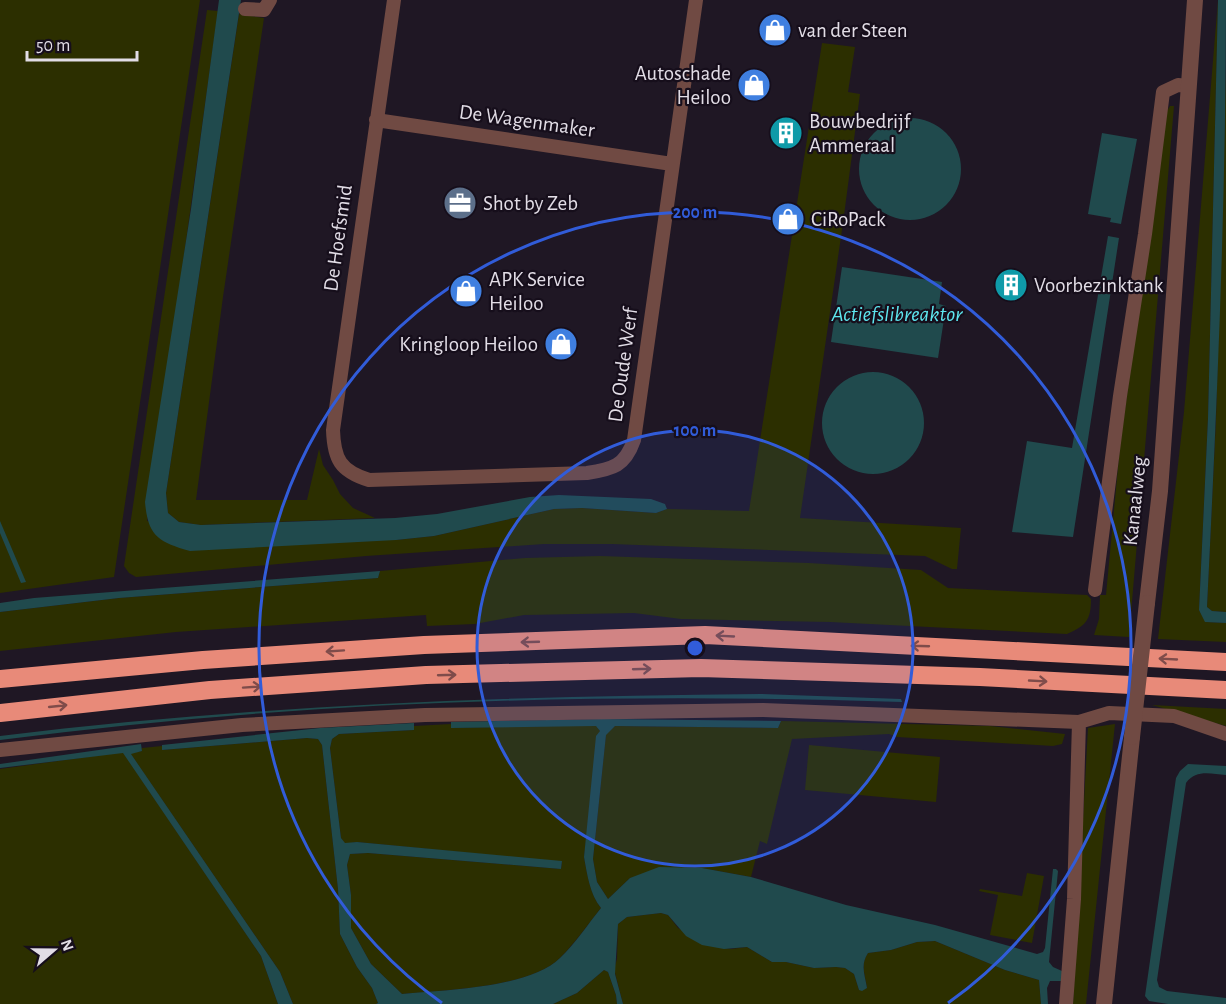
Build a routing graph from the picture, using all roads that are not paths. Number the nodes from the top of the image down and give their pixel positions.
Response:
1 (270, 0) edge
2 (394, 0) edge
3 (696, 0) edge
4 (1195, 0) edge
5 (245, 9) dead end
6 (1189, 86) junction
7 (376, 120) junction
8 (672, 164) junction
9 (353, 475) joint
10 (1095, 590) dead end
11 (1226, 662) edge
12 (0, 679) edge
13 (1226, 690) edge
14 (0, 713) edge
15 (1079, 722) junction
16 (1226, 734) edge
17 (0, 750) edge
18 (1066, 1004) edge
19 (1104, 1004) edge

1 - 5 street
2 - 7 street, De Hoefsmid
3 - 8 street, De Oude Werf
4 - 6 street, Kanaalweg
6 - 10 street
6 - 19 street, Kanaalweg, bridge
7 - 8 street, De Wagenmaker
7 - 9 street, De Hoefsmid
8 - 9 street, De Oude Werf
11 -> 12 highway
14 -> 13 highway
15 - 16 street
15 - 17 street
15 - 18 street

